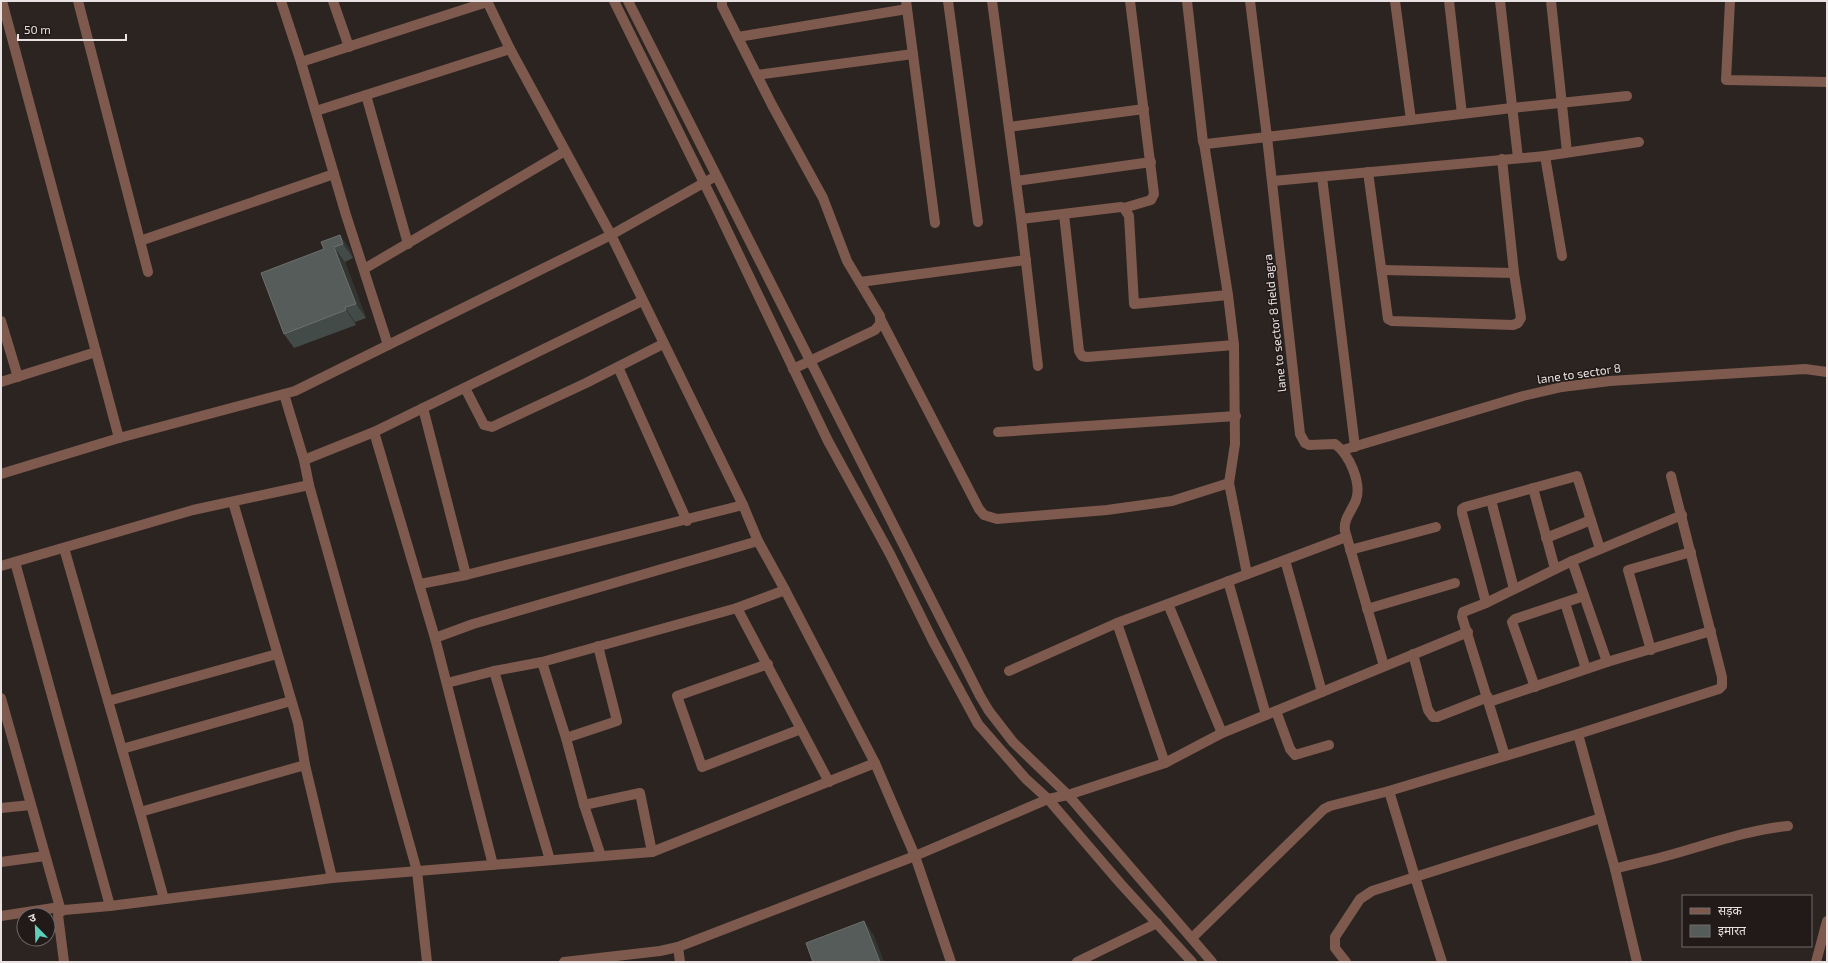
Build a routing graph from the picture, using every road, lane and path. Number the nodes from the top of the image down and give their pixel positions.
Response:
1 (2, 1) edge
2 (281, 1) edge
3 (333, 1) edge
4 (614, 1) edge
5 (628, 1) edge
6 (722, 1) edge
7 (948, 1) edge
8 (992, 1) edge
9 (1130, 1) edge
10 (1187, 1) edge
11 (1250, 1) edge
12 (1394, 1) edge
13 (1449, 1) edge
14 (1500, 1) edge
15 (1551, 1) edge
16 (1730, 1) edge
17 (81, 2) edge
18 (487, 2) edge
19 (906, 5) edge
20 (738, 37) junction
21 (348, 47) junction
22 (510, 49) junction
23 (913, 54) junction
24 (302, 62) junction
25 (757, 75) junction
26 (1827, 82) edge
27 (366, 95) junction
28 (1627, 96) dead end
29 (1562, 102) junction
30 (1512, 108) junction
31 (1144, 109) junction
32 (316, 111) junction
33 (1462, 114) junction
34 (1411, 120) junction
35 (1009, 127) junction
36 (1268, 137) junction
37 (1639, 142) dead end
38 (1204, 143) junction
39 (565, 151) junction
40 (1567, 152) junction
41 (1545, 156) junction
42 (1518, 158) junction
43 (1502, 159) junction
44 (1151, 162) junction
45 (1368, 172) junction
46 (334, 174) junction
47 (716, 176) junction
48 (1322, 177) junction
49 (1016, 181) junction
50 (1272, 181) junction
51 (704, 184) junction
52 (1124, 208) junction
53 (1064, 214) junction
54 (1021, 219) junction
55 (978, 222) dead end
56 (935, 223) dead end
57 (611, 235) junction
58 (140, 241) junction
59 (408, 244) junction
60 (1562, 256) dead end
61 (1026, 260) junction
62 (364, 269) junction
63 (1382, 270) junction
64 (148, 272) dead end
65 (1514, 273) junction
66 (860, 282) junction
67 (1228, 295) junction
68 (642, 301) junction
69 (880, 318) junction
70 (1, 321) edge
71 (663, 344) junction
72 (388, 345) junction
73 (1234, 345) junction
74 (96, 352) junction
75 (810, 361) junction
76 (1038, 366) dead end
77 (618, 367) junction
78 (793, 369) junction
79 (1827, 372) edge
80 (18, 377) junction
81 (1, 382) edge
82 (466, 388) junction
83 (284, 394) junction
84 (423, 408) junction
85 (1236, 416) junction
86 (374, 432) junction
87 (998, 432) dead end
88 (119, 438) junction
89 (1355, 447) junction
90 (1343, 450) junction
91 (304, 460) junction
92 (1, 474) edge
93 (1671, 476) dead end
94 (1229, 483) junction
95 (309, 485) junction
96 (1533, 488) junction
97 (1491, 500) junction
98 (233, 502) junction
99 (743, 505) junction
100 (1682, 515) junction
101 (687, 520) junction
102 (1591, 520) junction
103 (1436, 527) dead end
104 (1346, 537) junction
105 (1546, 538) junction
106 (758, 541) junction
107 (64, 548) junction
108 (1600, 549) junction
109 (1350, 550) junction
110 (1691, 552) junction
111 (1285, 560) junction
112 (1572, 561) junction
113 (15, 562) junction
114 (1, 566) edge
115 (1555, 569) junction
116 (1247, 574) junction
117 (466, 575) junction
118 (1228, 581) junction
119 (1454, 583) dead end
120 (420, 584) junction
121 (1514, 589) junction
122 (785, 590) junction
123 (1584, 596) junction
124 (1486, 603) junction
125 (1565, 603) junction
126 (1168, 604) junction
127 (737, 608) junction
128 (1367, 609) junction
129 (1117, 623) junction
130 (1711, 631) junction
131 (1468, 632) junction
132 (435, 638) junction
133 (598, 646) junction
134 (1651, 650) junction
135 (277, 654) junction
136 (1413, 654) junction
137 (542, 662) junction
138 (1607, 662) junction
139 (768, 664) junction
140 (1384, 666) junction
141 (1586, 669) junction
142 (494, 671) junction
143 (1010, 671) dead end
144 (447, 683) junction
145 (1535, 687) junction
146 (1322, 692) junction
147 (1, 698) edge
148 (291, 700) junction
149 (1488, 700) junction
150 (108, 702) junction
151 (1276, 711) junction
152 (1266, 715) junction
153 (801, 729) junction
154 (1222, 733) junction
155 (1578, 734) junction
156 (566, 738) junction
157 (1329, 745) dead end
158 (122, 749) junction
159 (1505, 756) junction
160 (1165, 762) junction
161 (875, 763) junction
162 (306, 766) junction
163 (829, 782) junction
164 (1389, 790) junction
165 (1068, 795) junction
166 (1048, 799) junction
167 (31, 805) junction
168 (584, 805) junction
169 (1, 808) edge
170 (140, 812) junction
171 (1601, 818) junction
172 (1788, 826) dead end
173 (652, 852) junction
174 (45, 856) junction
175 (601, 856) junction
176 (915, 856) junction
177 (550, 860) junction
178 (1, 862) edge
179 (492, 865) junction
180 (1614, 869) junction
181 (417, 871) junction
182 (1415, 877) junction
183 (332, 878) junction
184 (164, 899) junction
185 (110, 906) junction
186 (60, 909) junction
187 (1, 916) edge
188 (1827, 921) edge
189 (1157, 923) junction
190 (1192, 938) junction
191 (678, 947) junction
192 (64, 962) edge
193 (427, 962) edge
194 (564, 962) edge
195 (567, 962) edge
196 (680, 962) edge
197 (951, 962) edge
198 (1077, 962) edge
199 (1192, 962) edge
200 (1212, 962) edge
201 (1346, 962) edge
202 (1442, 962) edge
203 (1637, 962) edge
204 (1816, 962) edge

1 - 74 street
2 - 24 street
3 - 21 street
4 - 51 street
5 - 47 street
6 - 20 street
7 - 55 street
8 - 35 street
9 - 31 street
10 - 38 street
11 - 36 street, lane to sector 8 field agra
12 - 34 street
13 - 33 street
14 - 30 street
15 - 29 street
16 - 26 street
17 - 58 street
18 - 21 street
18 - 22 street
19 - 20 street
19 - 23 street
20 - 25 street
21 - 24 street
22 - 27 street
22 - 39 street
23 - 25 street
23 - 56 street
24 - 32 street
25 - 66 street
27 - 32 street
27 - 59 street
28 - 29 street
29 - 30 street
29 - 40 street
30 - 33 street
30 - 42 street
31 - 35 street
31 - 44 street
32 - 46 street
33 - 34 street
34 - 36 street
35 - 49 street
36 - 38 street
36 - 50 street, lane to sector 8 field agra
37 - 40 street
38 - 67 street
39 - 57 street
39 - 59 street
40 - 41 street
41 - 42 street
41 - 60 street
42 - 43 street
43 - 45 street
43 - 65 street
44 - 49 street
44 - 52 street
45 - 48 street
45 - 63 street
46 - 58 street
46 - 62 street
47 - 51 street
47 - 75 street
48 - 50 street
48 - 89 street
49 - 54 street
50 - 90 street, lane to sector 8 field agra
51 - 57 street
51 - 78 street
52 - 53 street
52 - 67 street
53 - 54 street
53 - 73 street
54 - 61 street
57 - 68 street
57 - 72 street
58 - 64 street
59 - 62 street
61 - 66 street
61 - 76 street
62 - 72 street
63 - 65 street
63 - 65 street
66 - 69 street
67 - 73 street
68 - 71 street
68 - 82 street
69 - 75 street
69 - 94 street
70 - 80 street
71 - 77 street
71 - 99 street
72 - 83 street
73 - 85 street
74 - 80 street
74 - 88 street
75 - 78 street
75 - 165 street
77 - 82 street
77 - 101 street
78 - 166 street
79 - 89 street, lane to sector 8
80 - 81 street
82 - 84 street
83 - 88 street
83 - 91 street
84 - 86 street
84 - 117 street
85 - 87 street
85 - 94 street
86 - 91 street
86 - 120 street
88 - 92 street
89 - 90 street, lane to sector 8
90 - 104 street
91 - 95 street
93 - 100 street
94 - 116 street
95 - 98 street
95 - 181 street
96 - 97 street
96 - 102 street
96 - 105 street
97 - 121 street
97 - 124 street
98 - 107 street
98 - 135 street
99 - 101 street
99 - 106 street
100 - 108 street
100 - 110 street
101 - 117 street
102 - 105 street
102 - 108 street
103 - 109 street
104 - 109 street
104 - 111 street
105 - 115 street
106 - 122 street
106 - 132 street
107 - 113 street
107 - 150 street
108 - 112 street
109 - 128 street
110 - 130 street
110 - 134 street
111 - 116 street
111 - 146 street
112 - 115 street
112 - 123 street
113 - 114 street
113 - 185 street
115 - 121 street
116 - 118 street
117 - 120 street
118 - 126 street
118 - 152 street
119 - 128 street
120 - 132 street
121 - 124 street
122 - 127 street
122 - 161 street
123 - 125 street
123 - 138 street
124 - 131 street
125 - 141 street
125 - 145 street
126 - 129 street
126 - 154 street
127 - 133 street
127 - 139 street
128 - 140 street
129 - 143 street
129 - 160 street
130 - 134 street
130 - 155 street
131 - 136 street
131 - 149 street
132 - 144 street
133 - 137 street
133 - 156 street
134 - 138 street
135 - 148 street
135 - 150 street
136 - 140 street
136 - 149 street
137 - 142 street
137 - 156 street
138 - 141 street
139 - 153 street
139 - 153 street
140 - 146 street
141 - 145 street
142 - 144 street
142 - 177 street
144 - 179 street
145 - 149 street
146 - 151 street
147 - 167 street
148 - 158 street
148 - 162 street
149 - 159 street
150 - 158 street
151 - 152 street
151 - 157 street
152 - 154 street
153 - 163 street
154 - 160 street
155 - 159 street
155 - 171 street
156 - 168 street
158 - 170 street
159 - 164 street
160 - 165 street
161 - 163 street
161 - 176 street
162 - 170 street
162 - 183 street
163 - 173 street
164 - 182 street
164 - 190 street
165 - 166 street
165 - 190 street
166 - 176 street
166 - 189 street
167 - 169 street
167 - 174 street
168 - 173 street
168 - 175 street
170 - 184 street
171 - 180 street
171 - 182 street
172 - 180 street
173 - 175 street
174 - 178 street
174 - 186 street
175 - 177 street
176 - 191 street
176 - 197 street
177 - 179 street
179 - 181 street
180 - 203 street
181 - 183 street
181 - 193 street
182 - 201 street
182 - 202 street
183 - 184 street
184 - 185 street
185 - 186 street
186 - 187 street
186 - 192 street
188 - 204 street
189 - 198 street
189 - 199 street
190 - 200 street
191 - 195 street
191 - 196 street
194 - 195 street

